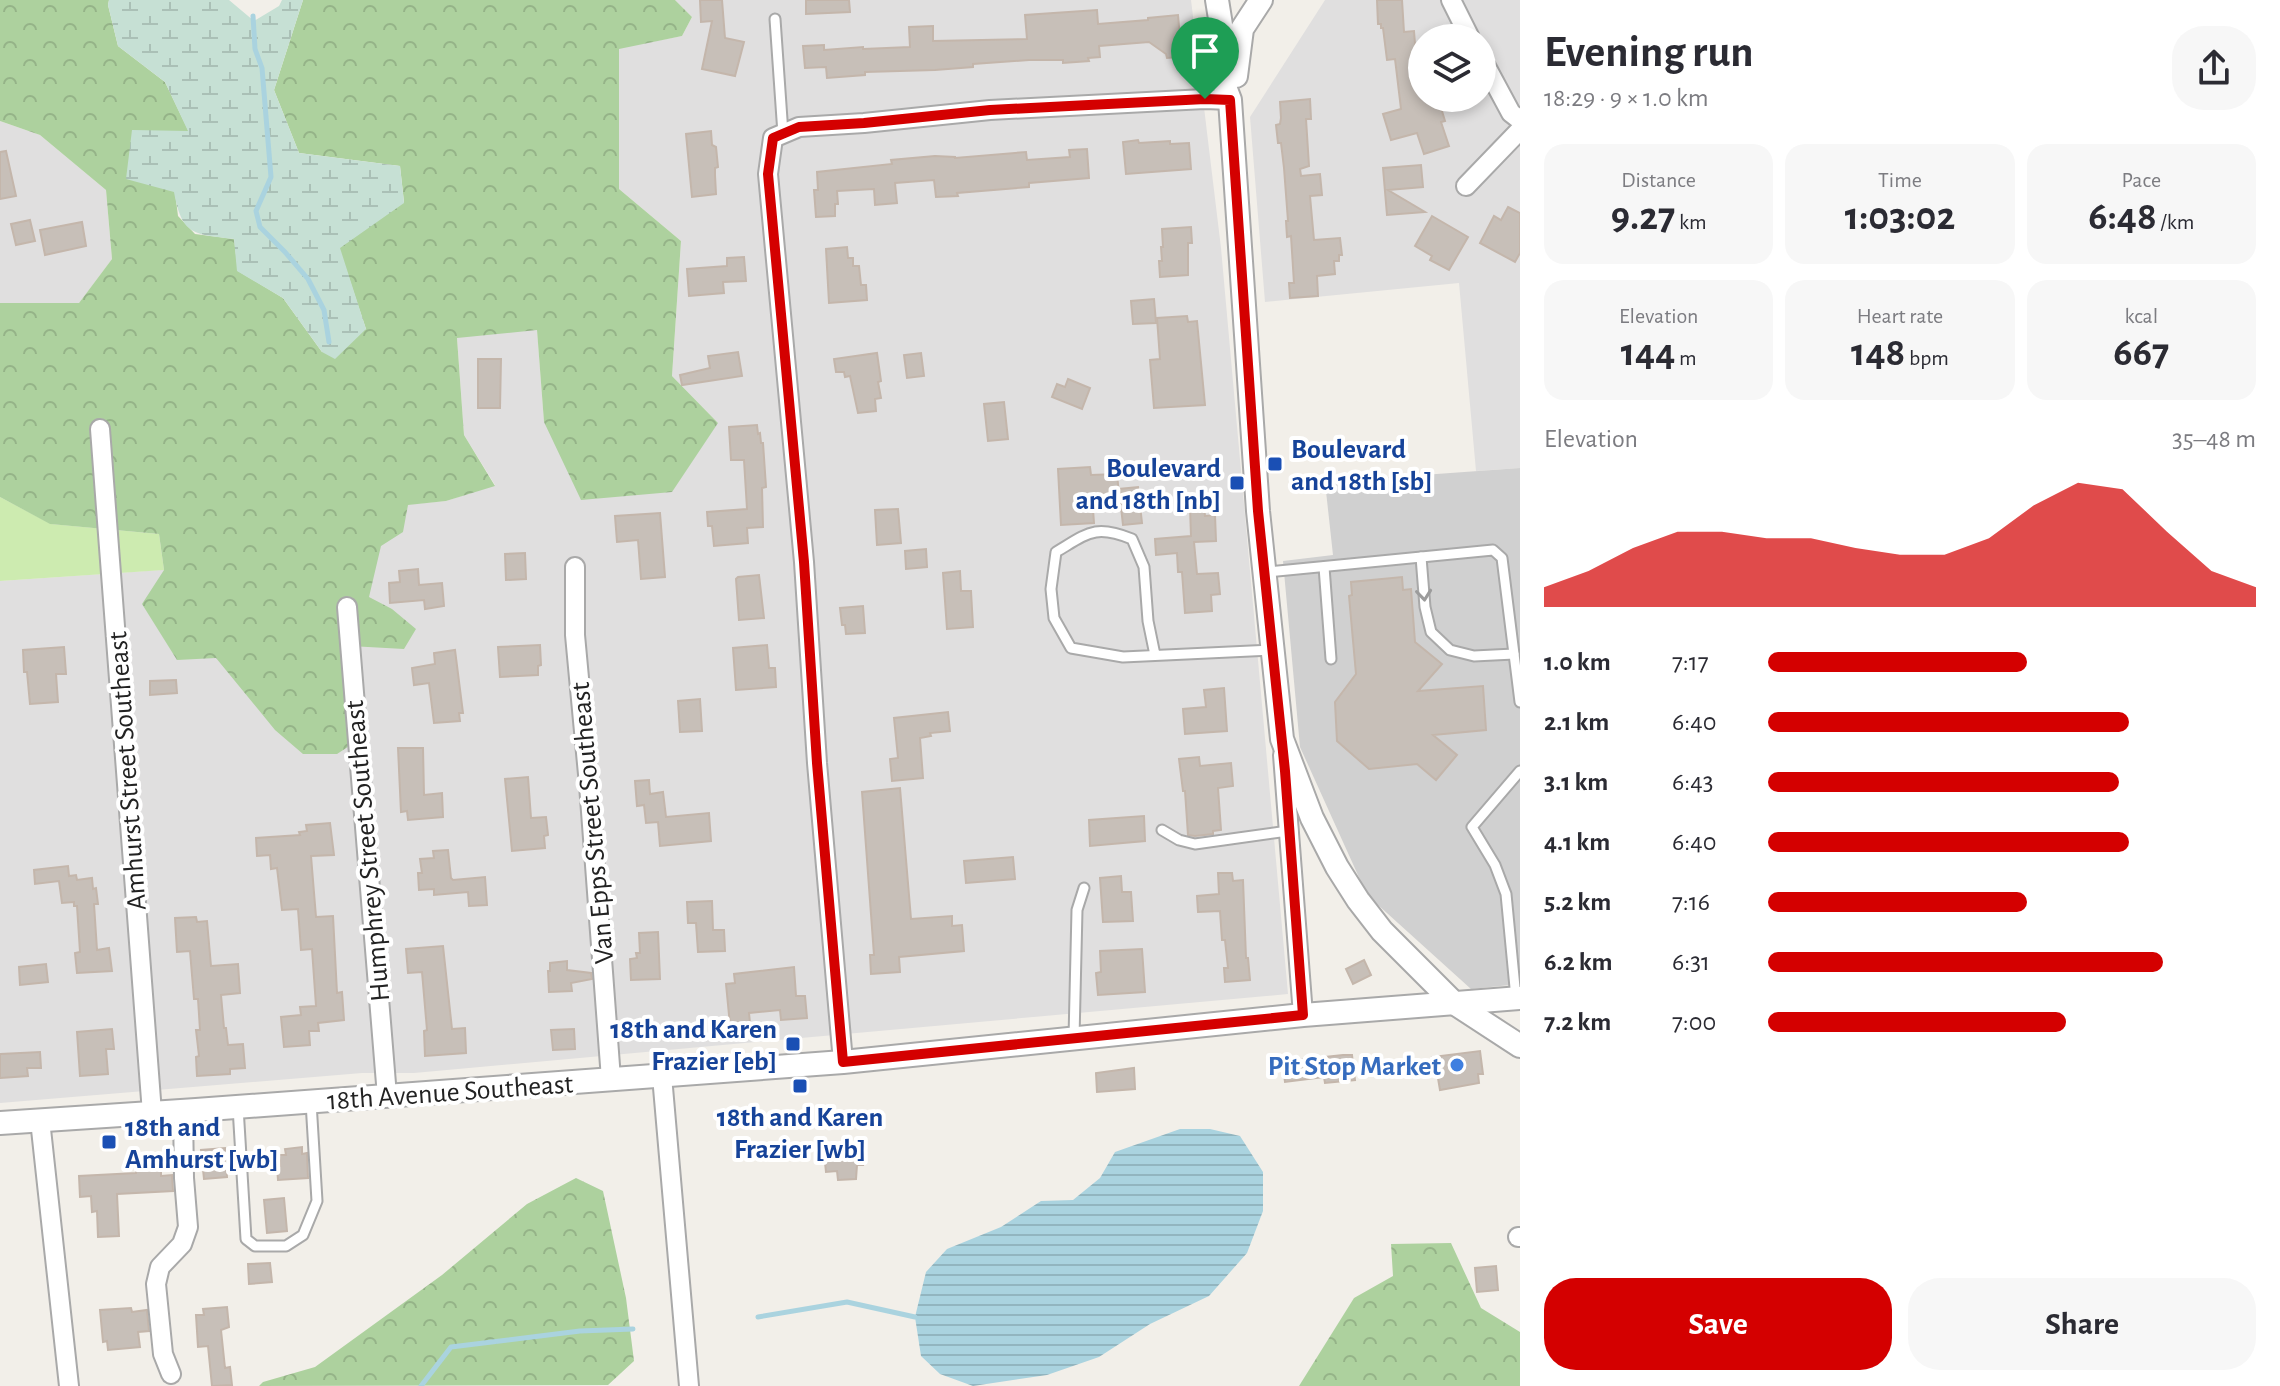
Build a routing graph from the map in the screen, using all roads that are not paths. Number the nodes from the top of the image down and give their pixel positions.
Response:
1 (1217, 0) edge
2 (1236, 0) edge
3 (1254, 0) edge
4 (1261, 0) edge
5 (1451, 0) edge
6 (775, 19) dead end
7 (1463, 24) edge
8 (1496, 85) edge
9 (1230, 100) junction
10 (1520, 120) edge
11 (1520, 130) edge
12 (783, 134) junction
13 (1466, 186) dead end
14 (100, 429) dead end
15 (1421, 557) junction
16 (575, 567) dead end
17 (1324, 567) junction
18 (1265, 573) junction
19 (347, 607) dead end
20 (1273, 650) junction
21 (1514, 654) junction
22 (1155, 655) junction
23 (1331, 659) dead end
24 (1520, 702) edge
25 (1282, 739) junction
26 (1520, 771) edge
27 (1162, 830) dead end
28 (1288, 831) junction
29 (1084, 888) dead end
30 (1518, 998) edge
31 (1454, 1003) junction
32 (1303, 1015) junction
33 (1074, 1038) junction
34 (1520, 1046) edge
35 (843, 1062) junction
36 (662, 1076) junction
37 (611, 1079) junction
38 (387, 1096) junction
39 (311, 1102) junction
40 (238, 1107) junction
41 (183, 1111) junction
42 (152, 1113) junction
43 (40, 1120) junction
44 (0, 1123) edge
45 (171, 1374) dead end
46 (69, 1386) edge
47 (689, 1386) edge

1 - 9 street
2 - 3 street
4 - 9 street
5 - 7 street
6 - 12 lane
8 - 10 street
9 - 12 street
9 - 18 street
11 - 13 street
12 - 35 street
14 - 42 street, Amhurst Street Southeast
15 - 17 lane
15 -> 21 lane
15 - 21 lane
16 - 37 street, Van Epps Street Southeast
17 - 18 lane
17 - 23 lane
18 - 20 street
19 - 38 street, Humphrey Street Southeast
20 - 22 lane
20 - 25 street
21 - 24 lane
22 - 22 lane
25 - 28 street
25 - 31 street
26 - 30 lane
27 - 28 lane
28 - 32 street
29 - 33 lane
30 - 31 street, 18th Avenue Southeast
31 - 32 street, 18th Avenue Southeast
31 - 34 street
32 - 33 street, 18th Avenue Southeast
33 - 35 street, 18th Avenue Southeast
35 - 36 street, 18th Avenue Southeast
36 - 37 street, 18th Avenue Southeast
36 - 47 street
37 - 38 street, 18th Avenue Southeast
38 - 39 street, 18th Avenue Southeast
39 - 40 street, 18th Avenue Southeast
39 - 40 lane
40 - 41 street, 18th Avenue Southeast
41 - 42 street, 18th Avenue Southeast
41 - 45 street
42 - 43 street, 18th Avenue Southeast
43 - 44 street, 18th Avenue Southeast
43 - 46 street

